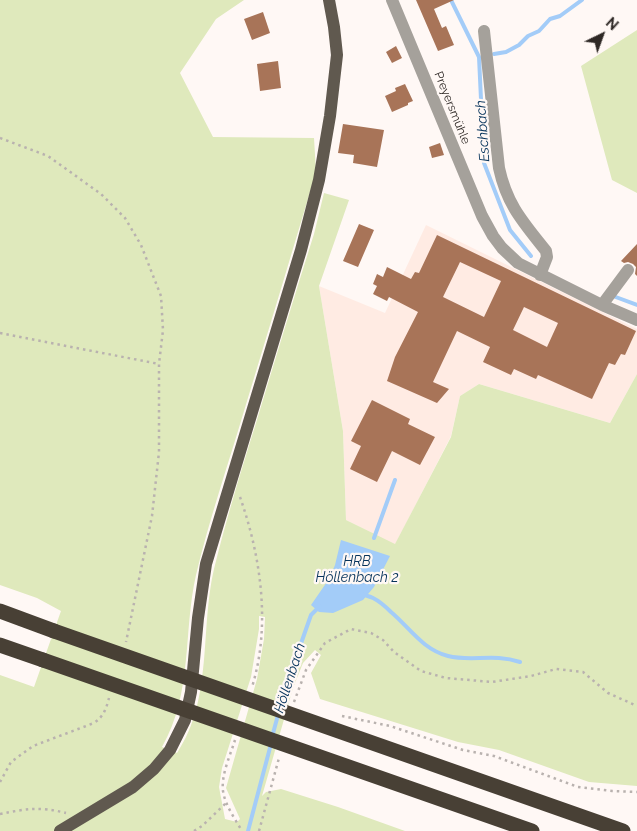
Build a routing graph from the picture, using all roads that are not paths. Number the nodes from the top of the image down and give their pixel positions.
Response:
1 (329, 0) edge
2 (392, 0) edge
3 (484, 31) dead end
4 (628, 270) dead end
5 (540, 275) junction
6 (602, 305) junction
7 (637, 320) edge
8 (0, 611) edge
9 (0, 645) edge
10 (60, 831) edge
11 (532, 831) edge
12 (623, 831) edge

1 - 10 main road
2 - 5 street, Preyersmühle
3 - 5 street
4 - 6 street
5 - 6 street, Preyersmühle
6 - 7 street, Preyersmühle
8 - 12 highway, bridge
9 - 11 highway, bridge

